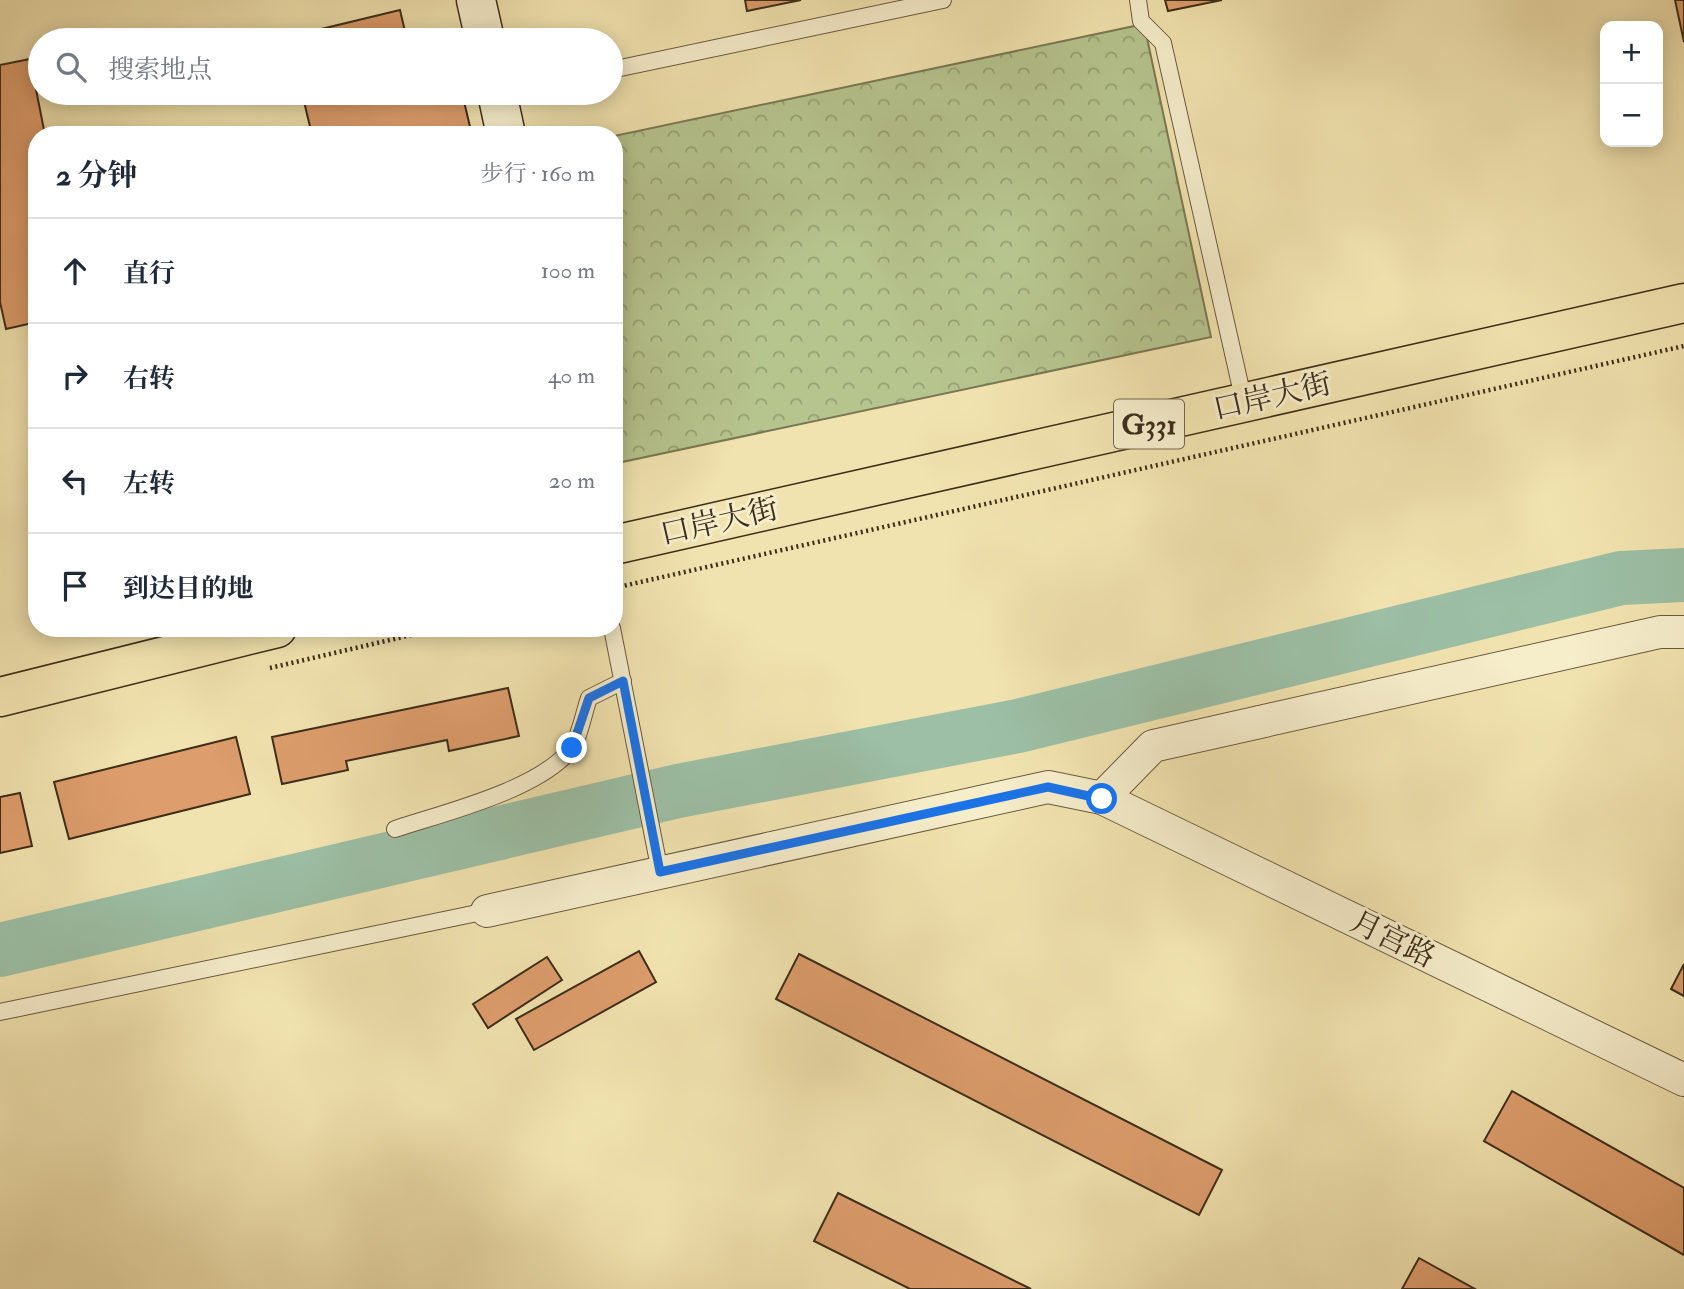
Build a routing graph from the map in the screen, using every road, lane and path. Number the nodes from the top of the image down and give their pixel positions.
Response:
1 (476, 0) edge
2 (943, 0) edge
3 (1138, 0) edge
4 (482, 28) edge
5 (623, 67) edge
6 (501, 105) edge
7 (504, 126) edge
8 (1684, 303) edge
9 (1684, 345) edge
10 (1244, 402) junction
11 (623, 543) edge
12 (623, 586) edge
13 (1684, 632) edge
14 (241, 637) edge
15 (614, 637) edge
16 (623, 681) junction
17 (0, 697) edge
18 (1102, 799) junction
19 (395, 829) dead end
20 (660, 872) junction
21 (487, 911) joint
22 (0, 1012) edge
23 (1684, 1080) edge

1 - 4 street
2 - 5 lane
3 - 10 lane
6 - 7 street
8 - 10 highway, 口岸大街 / G331
9 - 12 path
10 - 11 highway, 口岸大街 / G331
13 - 18 street
14 - 17 highway
15 - 16 lane
16 - 19 lane
16 - 20 lane
18 - 20 street, 月宫路
18 - 23 street, 月宫路
20 - 21 street, 月宫路
21 - 22 lane

